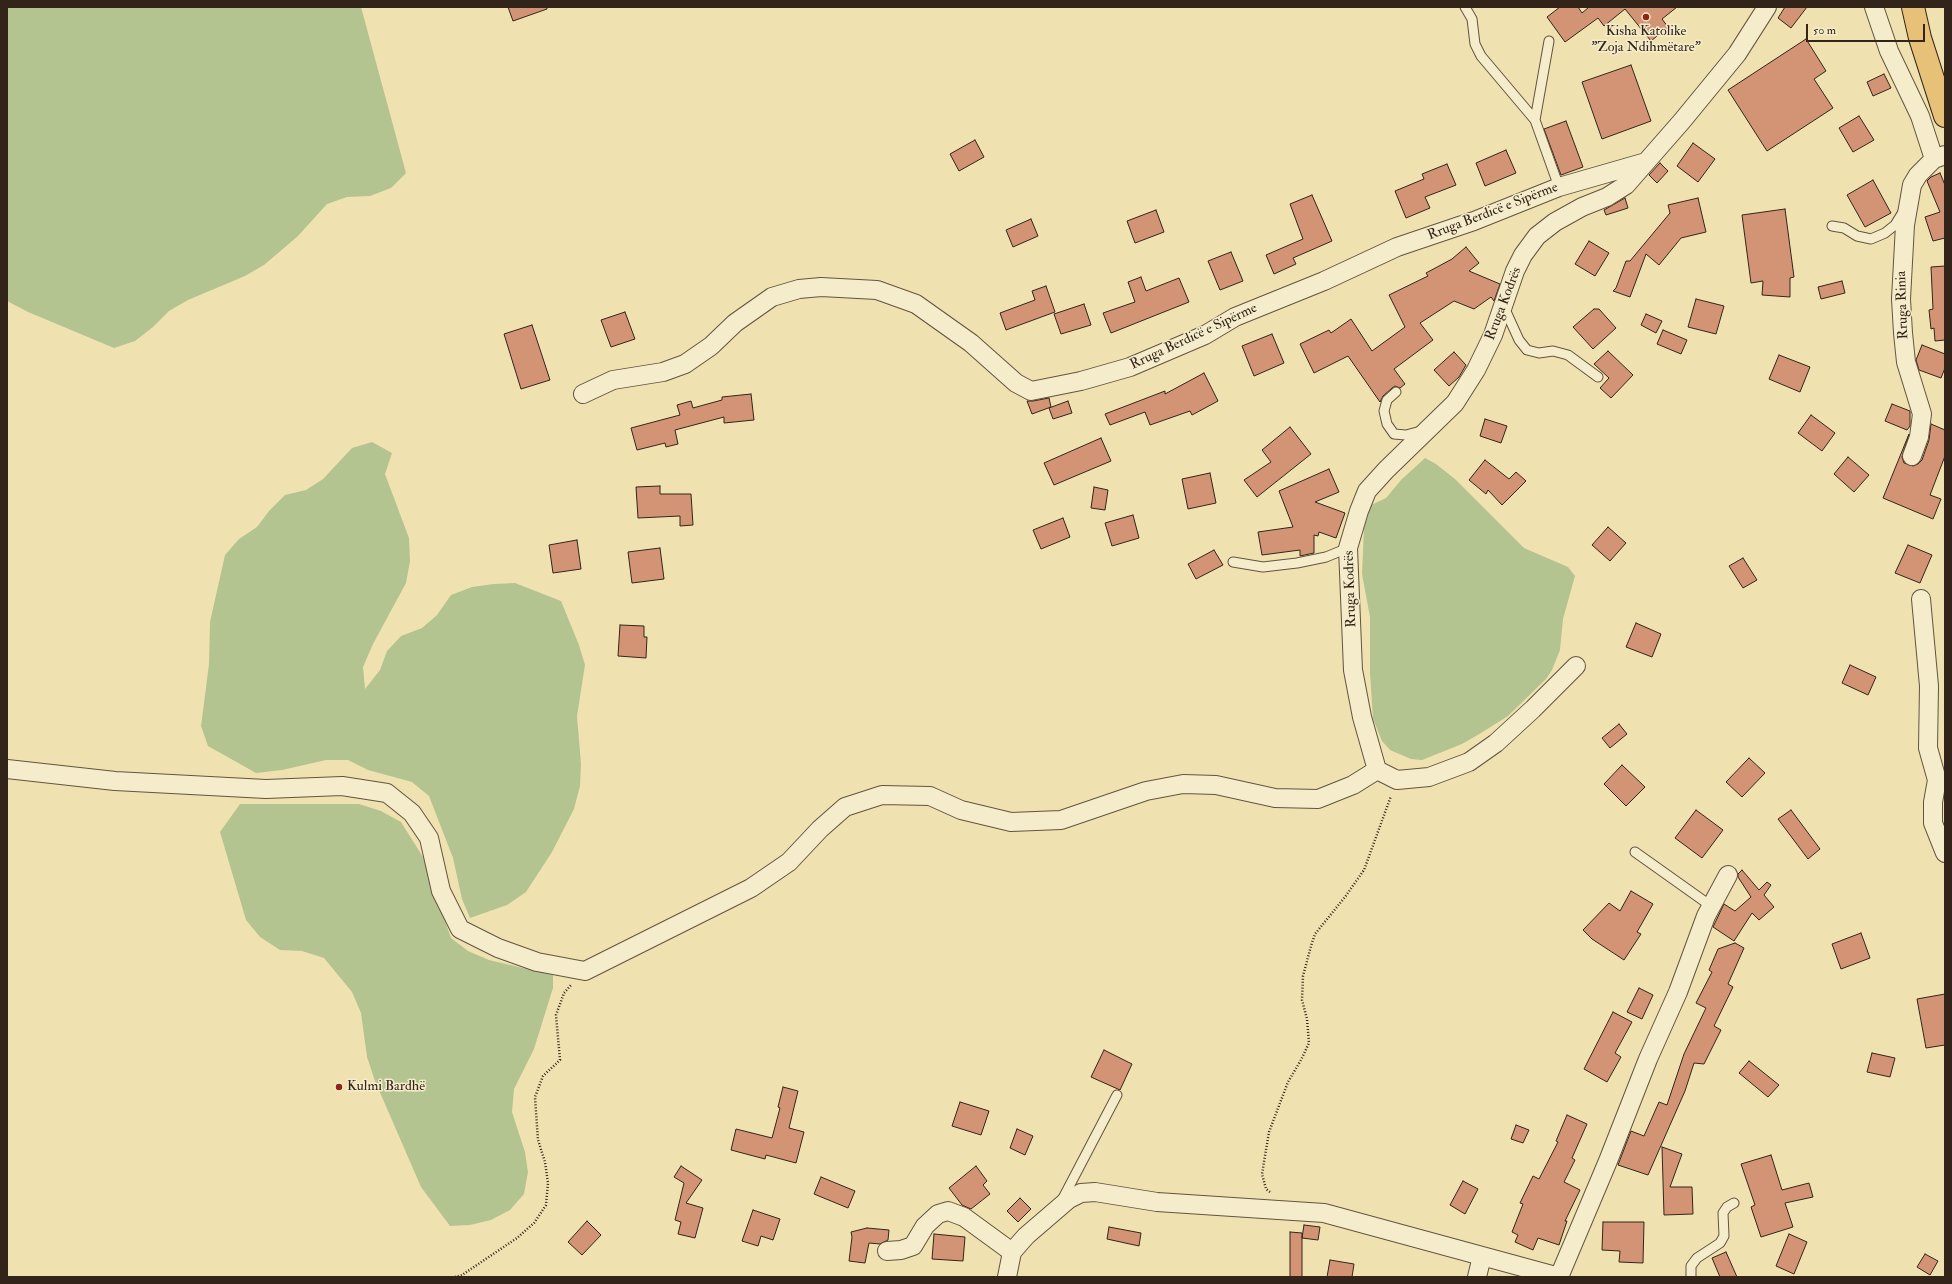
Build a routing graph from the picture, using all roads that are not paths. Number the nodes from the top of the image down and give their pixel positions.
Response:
1 (1465, 7) edge
2 (1767, 7) edge
3 (1874, 7) edge
4 (1913, 7) edge
5 (1549, 41) dead end
6 (1940, 84) edge
7 (1945, 116) edge
8 (1535, 120) junction
9 (1940, 157) edge
10 (1646, 162) junction
11 (1559, 187) junction
12 (1909, 202) junction
13 (1832, 226) dead end
14 (1503, 306) junction
15 (1598, 376) dead end
16 (1396, 392) dead end
17 (583, 394) dead end
18 (1428, 429) junction
19 (1912, 456) dead end
20 (1348, 548) junction
21 (1233, 562) dead end
22 (1921, 599) dead end
23 (1576, 666) dead end
24 (7, 769) edge
25 (1377, 770) junction
26 (1635, 852) dead end
27 (1945, 853) edge
28 (1728, 875) dead end
29 (1711, 906) junction
30 (1117, 1095) dead end
31 (1734, 1203) dead end
32 (1057, 1209) junction
33 (887, 1251) dead end
34 (1012, 1252) junction
35 (1482, 1256) junction
36 (1007, 1277) edge
37 (1477, 1277) edge
38 (1559, 1277) edge
39 (1691, 1277) edge

1 - 8 lane
2 - 10 street
3 - 9 street, Rruga Rinia
4 - 6 main road
5 - 8 lane
6 - 7 main road
8 - 11 lane
9 - 12 street, Rruga Rinia
10 - 11 street, Rruga Berdicë e Sipërme
10 - 14 street, Rruga Kodrës
11 - 17 street, Rruga Berdicë e Sipërme
12 - 13 lane
12 - 19 street, Rruga Rinia
14 - 15 lane
14 - 18 street, Rruga Kodrës
16 - 18 lane
18 - 20 street, Rruga Kodrës
20 - 21 lane
20 - 25 street, Rruga Kodrës
22 - 27 street
23 - 25 street
24 - 25 street
26 - 29 lane
28 - 29 street
29 - 38 street
30 - 32 lane
31 - 39 lane
32 - 34 street
32 - 35 street
33 - 34 street
34 - 36 street
35 - 37 street
35 - 38 street

